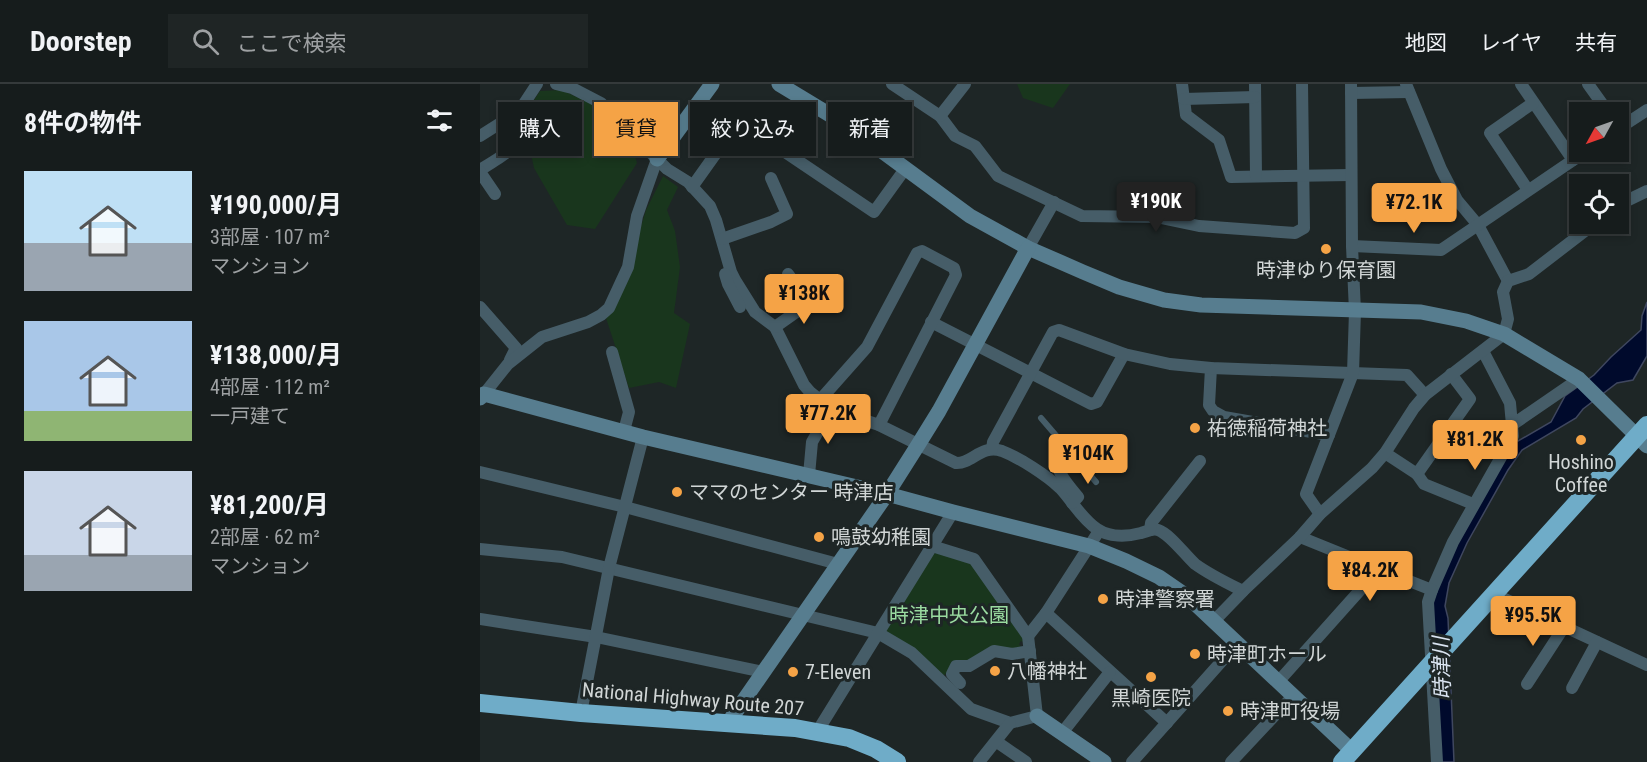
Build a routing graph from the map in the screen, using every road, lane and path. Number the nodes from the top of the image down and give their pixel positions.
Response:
1 (537, 84) edge
2 (556, 84) edge
3 (563, 84) edge
4 (712, 84) edge
5 (779, 84) edge
6 (892, 84) edge
7 (965, 84) edge
8 (1182, 84) edge
9 (1255, 84) edge
10 (1302, 84) edge
11 (1521, 84) edge
12 (1588, 84) edge
13 (1351, 88) edge
14 (1407, 88) edge
15 (1256, 97) junction
16 (1184, 99) junction
17 (525, 102) edge
18 (1601, 102) edge
19 (1533, 103) junction
20 (1647, 110) edge
21 (940, 116) junction
22 (1629, 122) edge
23 (498, 125) edge
24 (480, 136) edge
25 (1569, 154) edge
26 (502, 156) edge
27 (657, 159) junction
28 (1570, 162) edge
29 (904, 169) junction
30 (480, 171) edge
31 (1303, 175) junction
32 (1352, 175) junction
33 (1256, 176) junction
34 (771, 178) dead end
35 (692, 187) junction
36 (1528, 190) junction
37 (1647, 191) edge
38 (495, 194) dead end
39 (1629, 200) edge
40 (1054, 202) junction
41 (1478, 225) junction
42 (1581, 234) edge
43 (724, 243) junction
44 (1352, 246) junction
45 (1028, 248) junction
46 (788, 274) dead end
47 (1508, 281) junction
48 (740, 306) dead end
49 (480, 307) edge
50 (1355, 311) junction
51 (931, 322) junction
52 (775, 327) junction
53 (1504, 334) junction
54 (974, 345) junction
55 (1483, 351) junction
56 (612, 352) dead end
57 (1124, 354) junction
58 (508, 364) junction
59 (1211, 368) junction
60 (1031, 372) junction
61 (1353, 373) junction
62 (1451, 374) junction
63 (1579, 379) junction
64 (482, 396) edge
65 (1425, 396) junction
66 (820, 400) junction
67 (831, 409) junction
68 (1041, 418) dead end
69 (879, 425) junction
70 (1512, 425) junction
71 (624, 432) junction
72 (1329, 435) junction
73 (1644, 435) edge
74 (643, 437) junction
75 (918, 445) junction
76 (1066, 447) junction
77 (992, 449) junction
78 (1385, 453) junction
79 (1200, 461) dead end
80 (480, 472) edge
81 (1417, 474) junction
82 (809, 475) junction
83 (1096, 483) dead end
84 (887, 494) junction
85 (1072, 503) junction
86 (1473, 504) junction
87 (625, 507) junction
88 (952, 512) junction
89 (1320, 514) junction
90 (1150, 530) junction
91 (1099, 531) junction
92 (1300, 537) junction
93 (932, 546) junction
94 (1089, 546) junction
95 (480, 549) edge
96 (838, 564) junction
97 (609, 568) junction
98 (1379, 569) junction
99 (1432, 590) junction
100 (1243, 591) junction
101 (1494, 594) junction
102 (1046, 613) junction
103 (803, 616) junction
104 (480, 619) edge
105 (1214, 621) junction
106 (1564, 627) junction
107 (878, 633) junction
108 (1028, 636) junction
109 (596, 637) junction
110 (1597, 642) junction
111 (1237, 644) junction
112 (1030, 651) junction
113 (1431, 664) junction
114 (1647, 665) edge
115 (763, 672) junction
116 (1110, 672) junction
117 (1278, 682) junction
118 (960, 683) dead end
119 (1527, 684) dead end
120 (1572, 688) dead end
121 (1293, 696) junction
122 (480, 703) edge
123 (581, 713) junction
124 (1037, 716) junction
125 (728, 723) junction
126 (1010, 723) junction
127 (1167, 723) junction
128 (818, 732) junction
129 (1062, 733) junction
130 (997, 742) junction
131 (1347, 757) edge
132 (897, 762) edge
133 (980, 762) edge
134 (1026, 762) edge
135 (1104, 762) edge
136 (1132, 762) edge
137 (1231, 762) edge
138 (1437, 762) edge

1 - 17 street
2 - 3 street
3 - 27 street
4 - 27 street
5 - 29 street
6 - 21 street
7 - 21 street
8 - 16 street
9 - 15 street
10 - 31 street
11 - 19 street
12 - 18 street
13 - 14 street
13 - 32 street
14 - 41 street
15 - 16 street
15 - 33 street
16 - 33 street
19 - 25 street
19 - 36 street
20 - 22 street
21 - 40 street
23 - 24 street
26 - 30 street
27 - 35 street
27 - 58 street
28 - 36 street
29 - 35 street
29 - 45 street
30 - 38 street
31 - 32 street
31 - 33 street
31 - 40 street
32 - 44 street
34 - 43 street
35 - 43 street
36 - 41 street
37 - 39 street
40 - 45 street
41 - 44 street
41 - 47 street
42 - 47 street
43 - 48 street
43 - 52 street
44 - 50 street
45 - 50 street
45 - 54 street
46 - 52 street
47 - 53 street
49 - 58 street
50 - 53 street
50 - 61 street
51 - 54 street
51 - 66 street
51 - 69 street
52 - 66 street
53 - 55 street
53 - 63 street
54 - 60 street
54 - 75 street
55 - 62 street
55 - 70 street
56 - 71 street
57 - 59 street
57 - 60 street
57 - 60 street
58 - 64 street
59 - 61 street
59 - 72 street
60 - 77 street
61 - 65 street
61 - 72 street
62 - 65 street
62 - 81 street
63 - 70 street
63 - 73 street
64 - 71 street
65 - 78 street
66 - 67 street
67 - 69 street
67 - 82 street
68 - 76 lane
69 - 75 street
70 - 86 street
71 - 74 street
72 - 89 street
73 - 101 highway
74 - 82 street
74 - 87 street
75 - 77 street
75 - 84 street
76 - 83 lane
76 - 85 street
77 - 85 street
78 - 81 street
78 - 89 street
79 - 90 street
80 - 87 street
81 - 86 street
82 - 84 street
84 - 88 street
84 - 96 street
85 - 91 street
86 - 99 street
87 - 96 street
87 - 97 street
88 - 93 street
88 - 94 street
89 - 92 street
90 - 91 street
90 - 100 street
91 - 94 street
92 - 98 street
92 - 100 street
93 - 107 street
93 - 108 street
94 - 102 street
94 - 105 street
95 - 97 street
96 - 103 street
97 - 103 street
97 - 109 street
98 - 99 street
98 - 117 street
99 - 113 street
100 - 105 street
101 - 106 street
101 - 113 highway
102 - 108 street
102 - 116 street
103 - 107 street
103 - 115 street
104 - 109 street
105 - 111 street
106 - 110 street
106 - 119 street
107 - 126 street
107 - 128 street
108 - 112 street
109 - 115 street
109 - 123 street
110 - 114 street
110 - 120 street
111 - 117 street
111 - 127 street
112 - 118 street
112 - 124 street
113 - 131 highway
113 - 138 street
115 - 125 street
116 - 127 street
116 - 129 street
117 - 121 street
121 - 131 street
121 - 137 street
122 - 123 highway, National Highway Route 207
123 - 125 highway, National Highway Route 207
124 - 126 street
124 - 129 street
125 - 128 highway, National Highway Route 207
126 - 130 street
127 - 136 street
128 - 132 highway, National Highway Route 207
129 - 135 street
130 - 133 street
130 - 134 street

